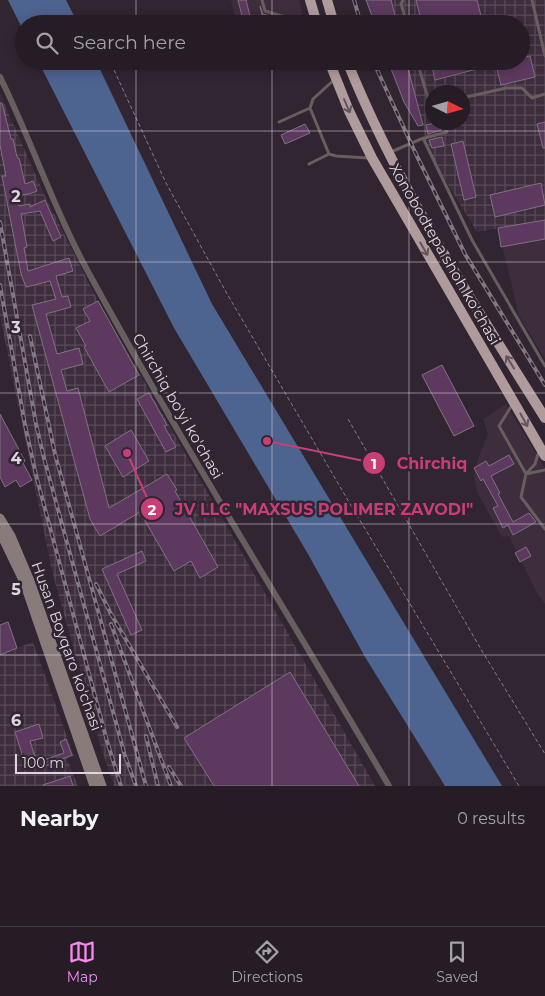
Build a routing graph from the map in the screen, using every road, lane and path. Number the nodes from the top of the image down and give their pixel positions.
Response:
1 (262, 0) edge
2 (310, 0) edge
3 (327, 0) edge
4 (404, 0) edge
5 (532, 0) edge
6 (279, 15) edge
7 (314, 15) edge
8 (331, 15) edge
9 (404, 15) edge
10 (545, 56) edge
11 (114, 70) dead end
12 (333, 70) edge
13 (351, 70) edge
14 (420, 70) edge
15 (0, 77) edge
16 (336, 78) junction
17 (425, 88) edge
18 (545, 94) edge
19 (470, 96) edge
20 (310, 108) junction
21 (278, 122) dead end
22 (446, 130) edge
23 (423, 138) junction
24 (329, 154) junction
25 (388, 154) junction
26 (372, 158) junction
27 (309, 164) dead end
28 (545, 366) edge
29 (514, 402) junction
30 (545, 418) edge
31 (348, 419) dead end
32 (543, 452) edge
33 (545, 470) edge
34 (526, 474) junction
35 (0, 518) edge
36 (545, 529) edge
37 (4, 537) edge
38 (545, 754) edge
39 (94, 786) edge
40 (102, 786) edge
41 (389, 786) edge
42 (519, 786) edge

1 - 6 lane
2 - 7 highway
3 - 8 highway
4 - 9 lane
5 - 10 lane
11 - 42 path
12 - 16 highway, Xonobodtepa shoh ko'chasi
13 - 25 highway, Xonobodtepa shoh ko'chasi
14 - 17 lane
15 - 41 street, Chirchiq bo'yi ko'chasi
16 - 20 lane
16 -> 26 highway, Xonobodtepa shoh ko'chasi
18 - 19 lane
20 - 21 lane
20 - 24 lane
22 - 23 lane
23 - 25 lane
23 - 28 lane
24 - 26 lane
24 - 27 lane
30 -> 25 highway, Xonobodtepa shoh ko'chasi
26 -> 29 highway, Xonobodtepa shoh ko'chasi
29 -> 32 highway, Xonobodtepa shoh ko'chasi
29 - 34 lane
31 - 38 path
32 - 34 lane
33 - 34 lane
34 - 36 lane
35 - 37 main road, Husan Boyqaro ko'chasi
37 - 39 main road, Husan Boyqaro ko'chasi
37 - 40 main road, Husan Boyqaro ko'chasi

